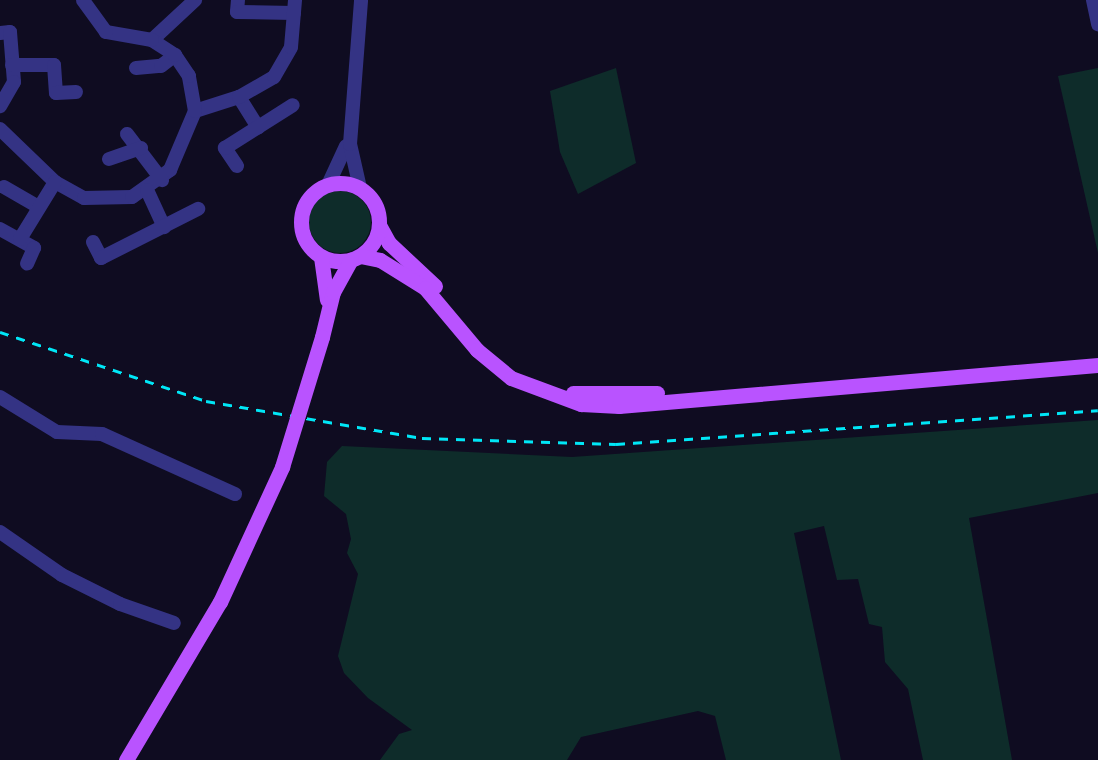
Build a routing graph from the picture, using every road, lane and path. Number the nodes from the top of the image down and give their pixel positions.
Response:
1 (83, 0) edge
2 (195, 0) edge
3 (238, 0) edge
4 (361, 0) edge
5 (1093, 0) edge
6 (294, 7) edge
7 (1098, 24) edge
8 (0, 33) edge
9 (152, 40) junction
10 (175, 55) junction
11 (136, 68) dead end
12 (8, 72) edge
13 (76, 92) dead end
14 (239, 97) junction
15 (293, 105) dead end
16 (0, 106) edge
17 (195, 111) junction
18 (258, 127) junction
19 (0, 129) edge
20 (350, 129) junction
21 (127, 134) dead end
22 (141, 147) junction
23 (109, 159) dead end
24 (237, 166) dead end
25 (162, 180) junction
26 (55, 182) junction
27 (328, 185) junction
28 (4, 187) dead end
29 (360, 188) junction
30 (147, 190) junction
31 (38, 207) junction
32 (198, 209) dead end
33 (379, 225) junction
34 (164, 226) junction
35 (0, 229) edge
36 (20, 239) junction
37 (93, 242) dead end
38 (321, 257) junction
39 (355, 258) junction
40 (27, 264) dead end
41 (327, 312) junction
42 (1098, 365) edge
43 (813, 387) junction
44 (0, 397) edge
45 (235, 494) dead end
46 (0, 532) edge
47 (174, 622) dead end
48 (126, 760) edge

1 - 9 street
2 - 9 street
3 - 6 street
4 - 20 street
5 - 7 street
6 - 14 street
8 - 12 street
9 - 10 street
10 - 11 street
10 - 17 street
12 - 13 street
12 - 16 street
14 - 17 street
14 - 18 street
15 - 18 street
17 - 25 street
18 - 24 street
19 - 26 street
20 - 27 street
20 - 29 street
21 - 22 street
22 - 23 street
22 - 25 street
25 - 30 street
26 - 30 street
26 - 31 street
27 - 29 main road
27 - 38 main road
28 - 31 street
29 - 33 main road
30 - 34 street
31 - 36 street
32 - 34 street
33 - 39 main road
33 - 43 main road
34 - 37 street
35 - 36 street
36 - 40 street
38 - 39 main road
38 - 41 main road
39 - 41 main road
39 - 43 main road
41 - 48 main road, bridge
42 - 43 main road
44 - 45 street
46 - 47 street

